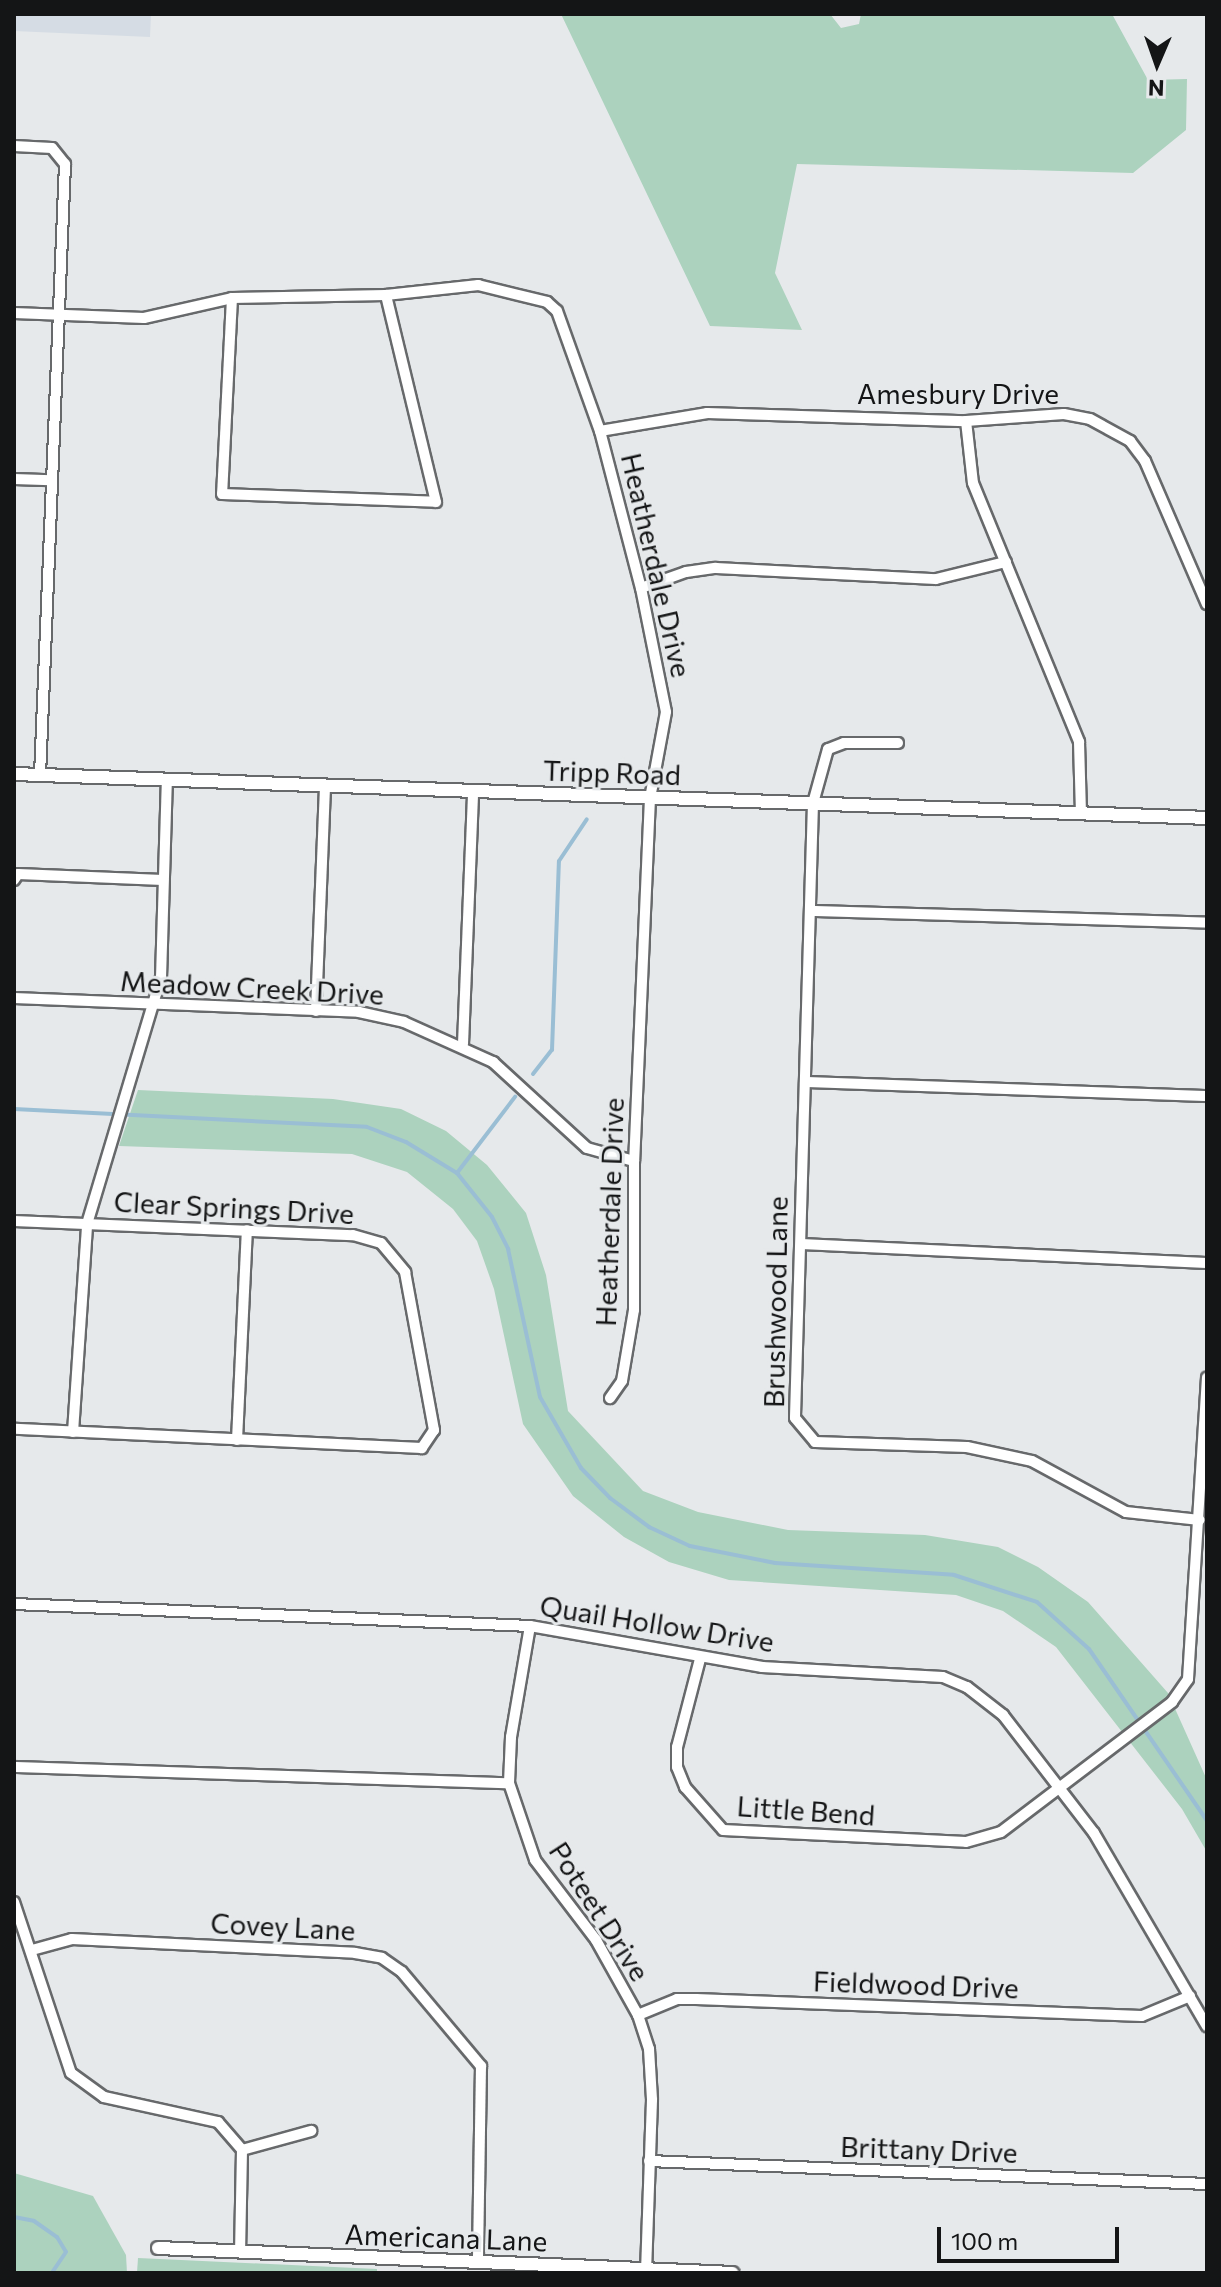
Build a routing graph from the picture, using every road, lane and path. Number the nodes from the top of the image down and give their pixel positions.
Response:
1 (14, 146) edge
2 (386, 295) junction
3 (232, 298) junction
4 (14, 313) edge
5 (60, 314) junction
6 (966, 421) junction
7 (600, 431) junction
8 (14, 479) edge
9 (51, 480) junction
10 (1006, 562) junction
11 (641, 588) junction
12 (1207, 604) edge
13 (898, 743) dead end
14 (14, 774) edge
15 (40, 775) junction
16 (167, 779) junction
17 (325, 785) junction
18 (473, 790) junction
19 (650, 798) junction
20 (813, 803) junction
21 (1081, 814) junction
22 (1207, 818) edge
23 (14, 880) edge
24 (163, 880) junction
25 (812, 911) junction
26 (1207, 923) edge
27 (14, 998) edge
28 (153, 1005) junction
29 (316, 1011) junction
30 (463, 1044) junction
31 (805, 1082) junction
32 (1207, 1096) edge
33 (634, 1161) junction
34 (14, 1221) edge
35 (87, 1224) junction
36 (247, 1230) junction
37 (801, 1244) junction
38 (1207, 1263) edge
39 (1207, 1378) edge
40 (610, 1398) dead end
41 (14, 1429) edge
42 (73, 1432) junction
43 (237, 1440) junction
44 (1200, 1520) junction
45 (14, 1604) edge
46 (530, 1626) junction
47 (700, 1659) junction
48 (14, 1767) edge
49 (509, 1783) junction
50 (1060, 1789) junction
51 (14, 1902) edge
52 (32, 1950) junction
53 (1190, 1996) junction
54 (638, 2015) junction
55 (1207, 2026) edge
56 (311, 2131) dead end
57 (242, 2150) junction
58 (649, 2161) junction
59 (1207, 2184) edge
60 (158, 2248) dead end
61 (240, 2252) junction
62 (478, 2262) junction
63 (646, 2271) edge
64 (732, 2273) edge

1 - 5 street
2 - 3 street, Heatherdale Drive
2 - 3 street
2 - 7 street, Heatherdale Drive
3 - 5 street, Heatherdale Drive
4 - 5 street, Heatherdale Drive
5 - 9 street
6 - 7 street, Amesbury Drive
6 - 10 street
6 - 12 street, Amesbury Drive
7 - 11 street, Heatherdale Drive
8 - 9 street
9 - 15 street
10 - 11 street
10 - 21 street
11 - 19 street, Heatherdale Drive
13 - 20 street, Brushwood Lane
14 - 15 street, Tripp Road
15 - 16 street, Tripp Road
16 - 17 street, Tripp Road
16 - 24 street
17 - 18 street, Tripp Road
17 - 29 street
18 - 19 street, Tripp Road
18 - 30 street
19 - 20 street, Tripp Road
19 - 33 street, Heatherdale Drive
20 - 21 street, Tripp Road
20 - 25 street, Brushwood Lane
21 - 22 street, Tripp Road
23 - 24 street
24 - 28 street
25 - 26 street
25 - 31 street, Brushwood Lane
27 - 28 street, Meadow Creek Drive
28 - 29 street, Meadow Creek Drive
28 - 35 street
29 - 30 street, Meadow Creek Drive
30 - 33 street, Meadow Creek Drive
31 - 32 street
31 - 37 street, Brushwood Lane
33 - 40 street, Heatherdale Drive
34 - 35 street, Clear Springs Drive
35 - 36 street, Clear Springs Drive
35 - 42 street
36 - 43 street
36 - 43 street, Clear Springs Drive
37 - 38 street
37 - 44 street, Brushwood Lane
39 - 44 street
41 - 42 street
42 - 43 street
44 - 50 street
45 - 46 street, Quail Hollow Drive
46 - 47 street, Quail Hollow Drive
46 - 49 street, Poteet Drive
47 - 50 street, Quail Hollow Drive
47 - 50 street, Little Bend
48 - 49 street
49 - 54 street, Poteet Drive
50 - 53 street, Quail Hollow Drive
51 - 52 street
52 - 57 street
52 - 62 street, Covey Lane
53 - 54 street, Fieldwood Drive
53 - 55 street, Quail Hollow Drive
54 - 58 street, Poteet Drive
56 - 57 street
57 - 61 street
58 - 59 street, Brittany Drive
58 - 63 street, Poteet Drive
60 - 61 street, Americana Lane
61 - 62 street, Americana Lane
62 - 63 street, Americana Lane
63 - 64 street, Americana Lane

